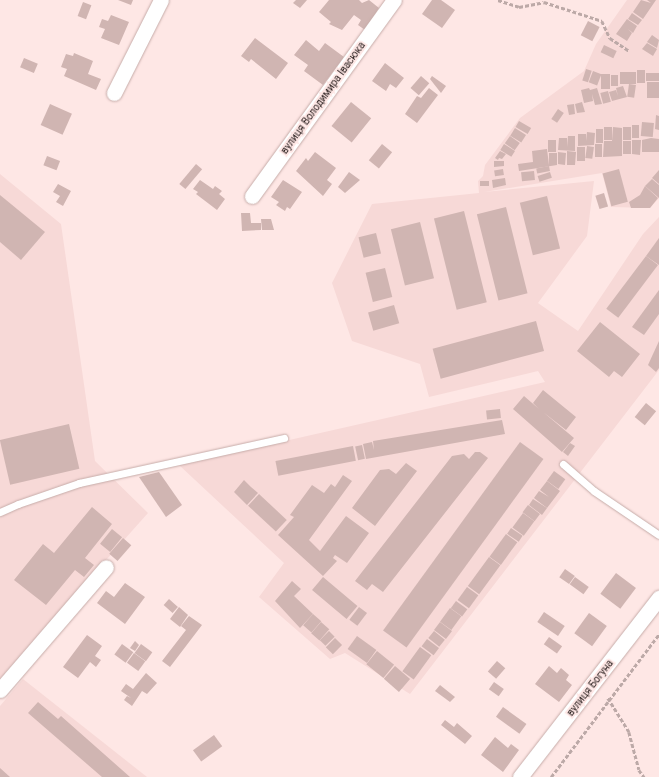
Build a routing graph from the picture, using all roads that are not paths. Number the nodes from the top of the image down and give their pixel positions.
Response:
1 (161, 0) edge
2 (394, 0) edge
3 (114, 94) dead end
4 (252, 196) dead end
5 (284, 438) dead end
6 (563, 464) dead end
7 (0, 512) edge
8 (659, 535) edge
9 (106, 567) dead end
10 (659, 598) edge
11 (0, 690) edge
12 (520, 777) edge

1 - 3 street
2 - 4 street, вулиця Володимира Івасюка
5 - 7 lane
6 - 8 lane
9 - 11 street
10 - 12 street, вулиця Богуна

